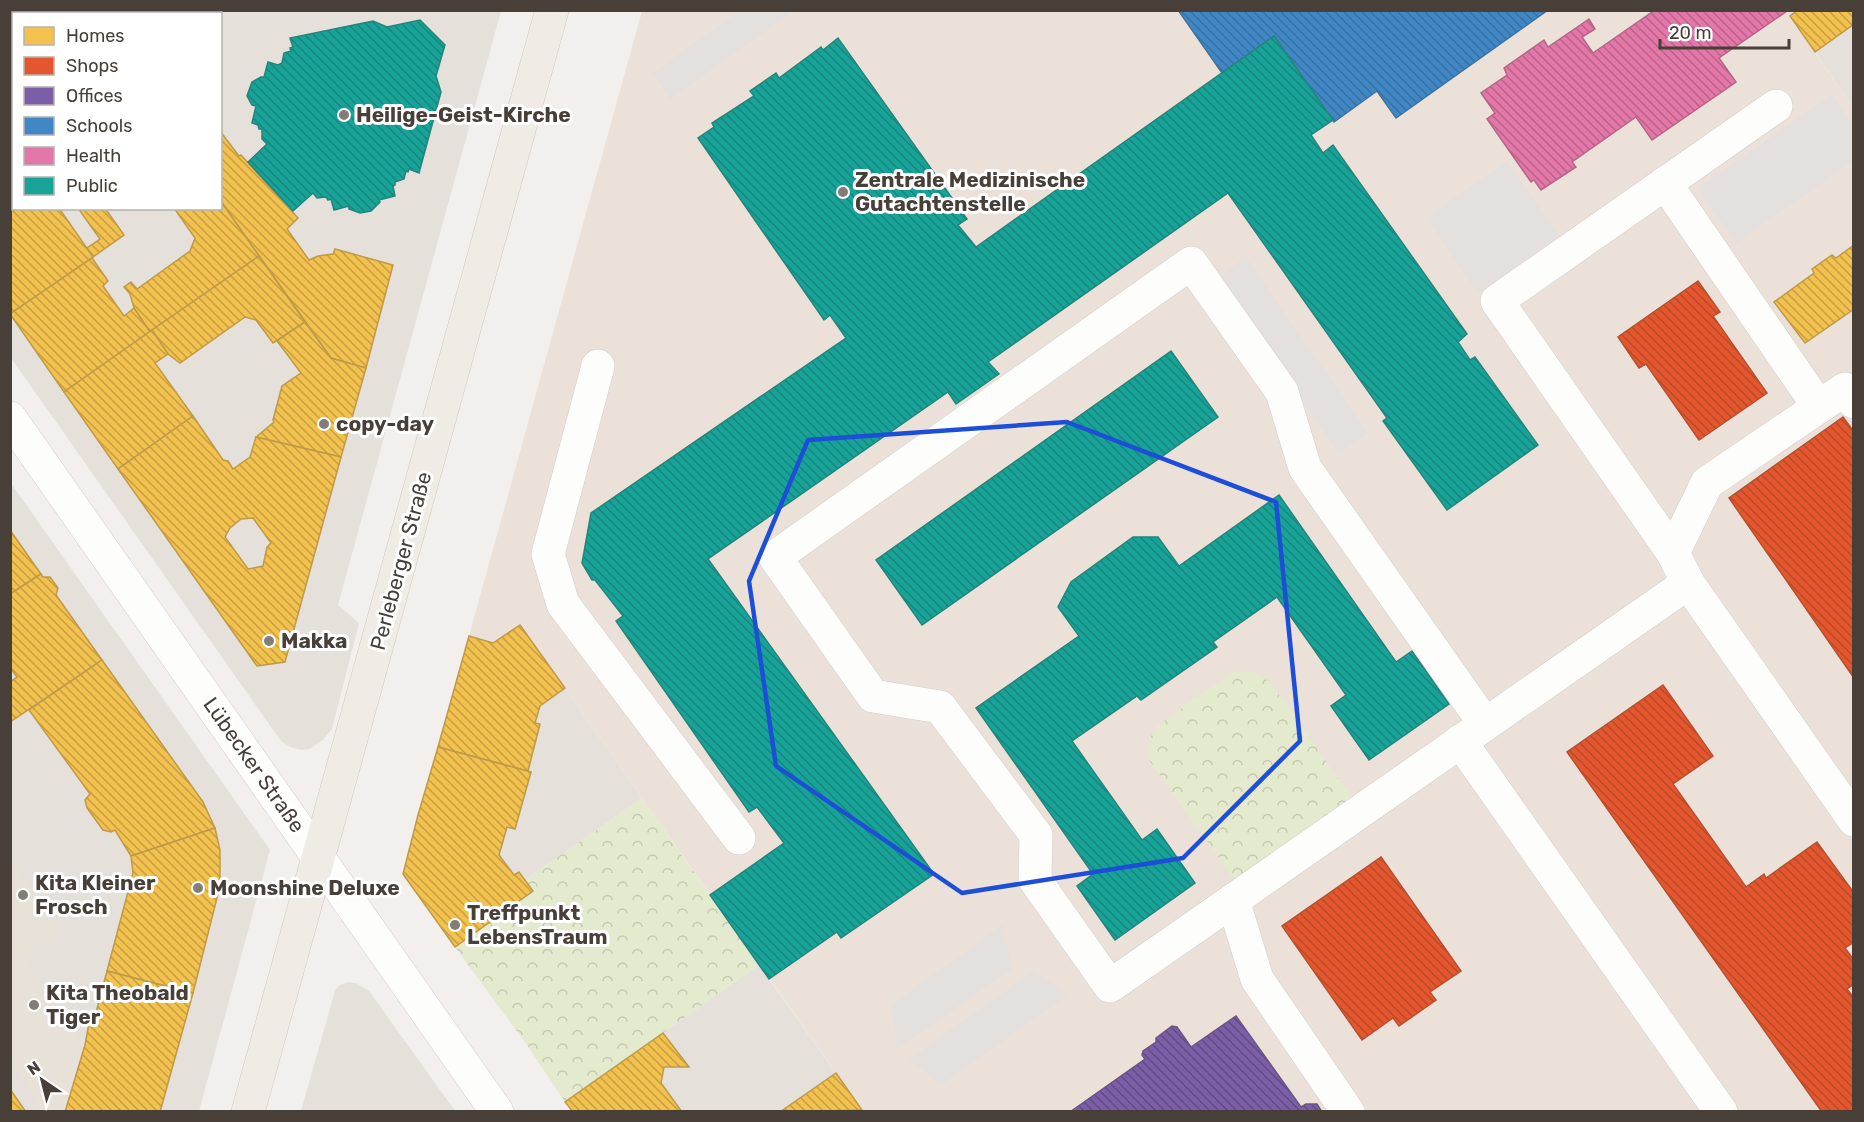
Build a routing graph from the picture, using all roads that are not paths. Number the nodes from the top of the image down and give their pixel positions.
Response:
1 (552, 10) edge
2 (1776, 106) dead end
3 (1665, 183) junction
4 (597, 366) dead end
5 (1854, 402) edge
6 (1819, 407) junction
7 (10, 418) edge
8 (1672, 553) junction
9 (1688, 583) junction
10 (1473, 733) junction
11 (1854, 820) edge
12 (739, 838) dead end
13 (318, 857) junction
14 (1233, 900) junction
15 (248, 1112) edge
16 (497, 1112) edge
17 (1348, 1112) edge
18 (1721, 1112) edge

1 - 13 main road, Perleberger Straße
2 - 3 street
3 - 6 street
3 - 8 street
4 - 12 street
5 - 6 street
6 - 8 street
7 - 13 street, Lübecker Straße
8 - 9 street
9 - 10 street
9 - 11 street
10 - 14 street
10 - 14 street
10 - 18 street
13 - 15 main road, Perleberger Straße
13 - 16 street, Lübecker Straße
14 - 17 street

